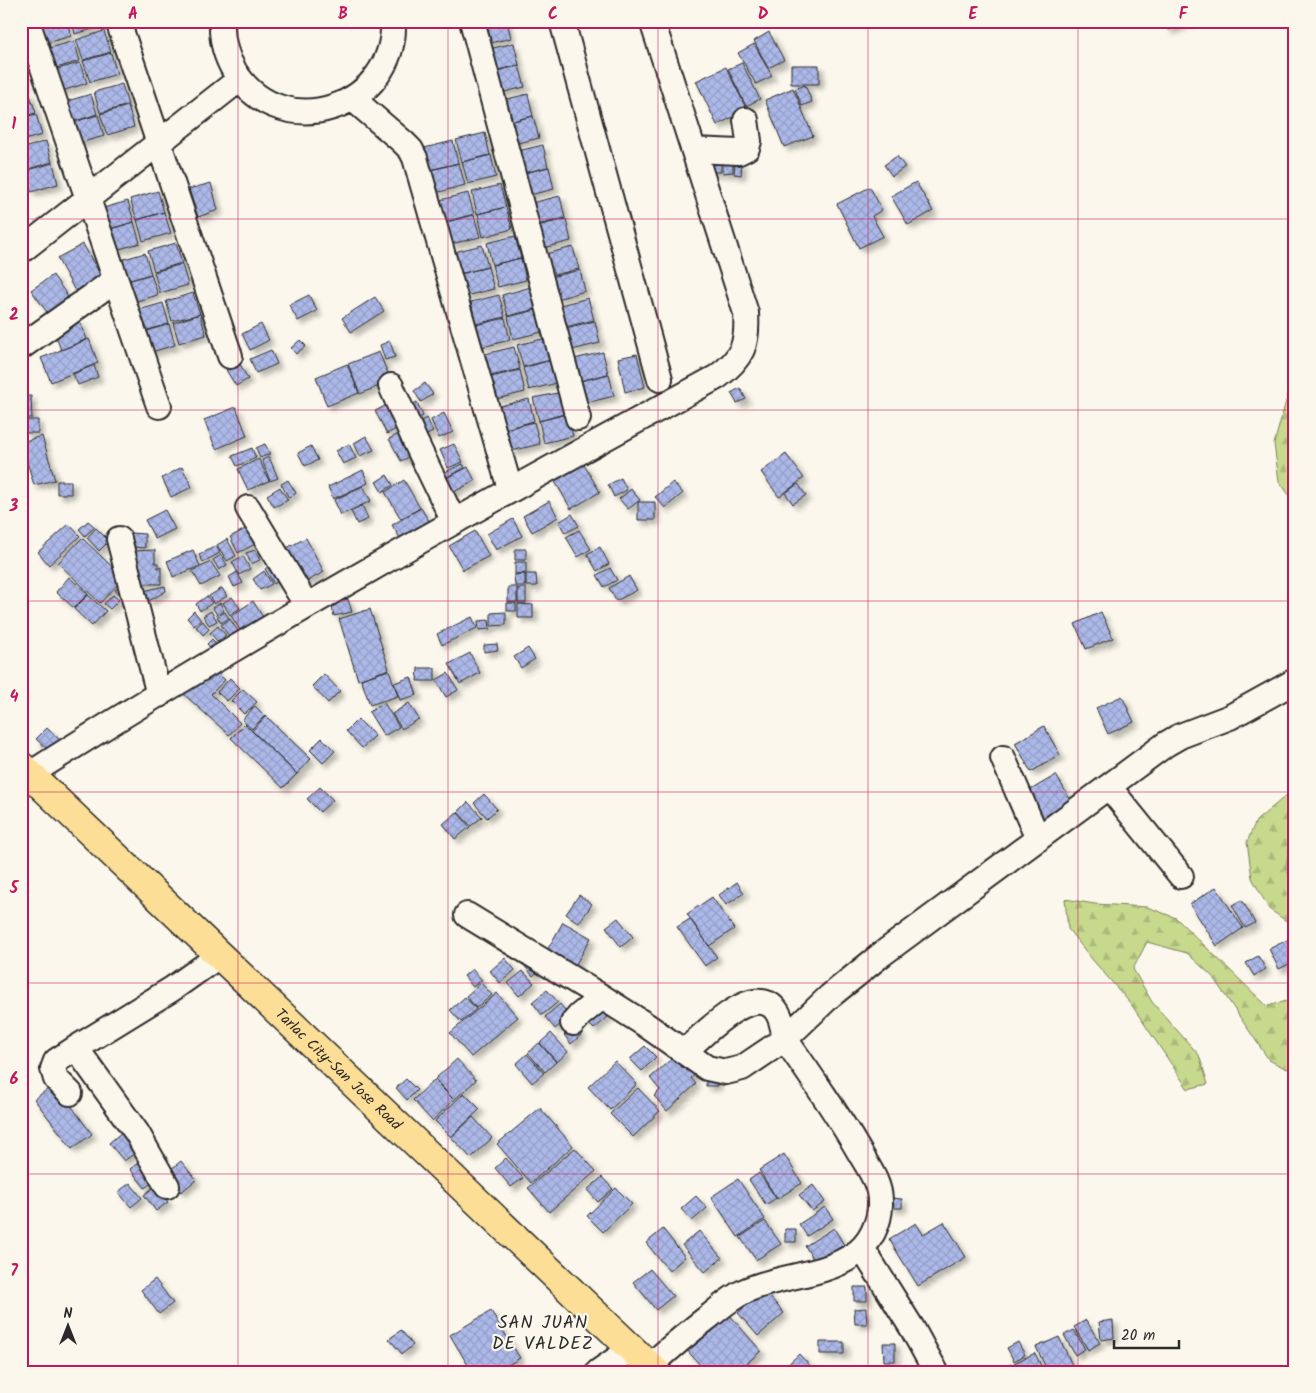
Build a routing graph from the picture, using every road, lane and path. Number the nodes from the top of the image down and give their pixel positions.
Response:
1 (27, 21) edge
2 (118, 21) edge
3 (222, 21) edge
4 (393, 21) edge
5 (472, 21) edge
6 (562, 21) edge
7 (652, 21) edge
8 (240, 79) junction
9 (353, 99) junction
10 (746, 120) dead end
11 (158, 143) junction
12 (694, 150) junction
13 (87, 199) junction
14 (21, 250) edge
15 (115, 280) junction
16 (21, 347) edge
17 (230, 356) dead end
18 (660, 379) dead end
19 (391, 386) dead end
20 (159, 406) dead end
21 (578, 418) dead end
22 (510, 489) junction
23 (248, 508) dead end
24 (454, 522) junction
25 (118, 539) dead end
26 (307, 606) junction
27 (1295, 681) edge
28 (159, 695) junction
29 (1003, 758) dead end
30 (26, 770) edge
31 (1109, 786) junction
32 (1038, 839) junction
33 (1181, 876) dead end
34 (467, 915) dead end
35 (220, 955) junction
36 (602, 997) junction
37 (573, 1023) dead end
38 (786, 1039) junction
39 (76, 1048) junction
40 (684, 1052) junction
41 (70, 1093) dead end
42 (168, 1186) dead end
43 (862, 1248) junction
44 (646, 1362) edge
45 (598, 1372) edge
46 (936, 1372) edge

1 - 13 street
2 - 11 street
3 - 8 street
4 - 9 street
5 - 21 street
6 - 18 street
7 - 12 street
8 - 9 street
8 - 11 street
9 - 22 street
10 - 12 street
11 - 13 street
11 - 17 street
12 - 22 street
13 - 14 street
13 - 15 street
15 - 16 street
15 - 20 street
19 - 24 street
22 - 24 street
23 - 26 street
24 - 26 street
25 - 28 street
26 - 28 street
27 - 31 street
28 - 30 street
29 - 32 street
30 - 35 main road, Tarlac City-San Jose Road
31 - 32 street
31 - 33 street
32 - 38 street
34 - 36 street
35 - 39 street
35 - 44 main road, Tarlac City-San Jose Road
36 - 37 street
36 - 40 street
38 - 40 street
38 - 40 street
38 - 43 street
39 - 41 street
39 - 42 street
43 - 44 street
43 - 46 street
44 - 45 street

